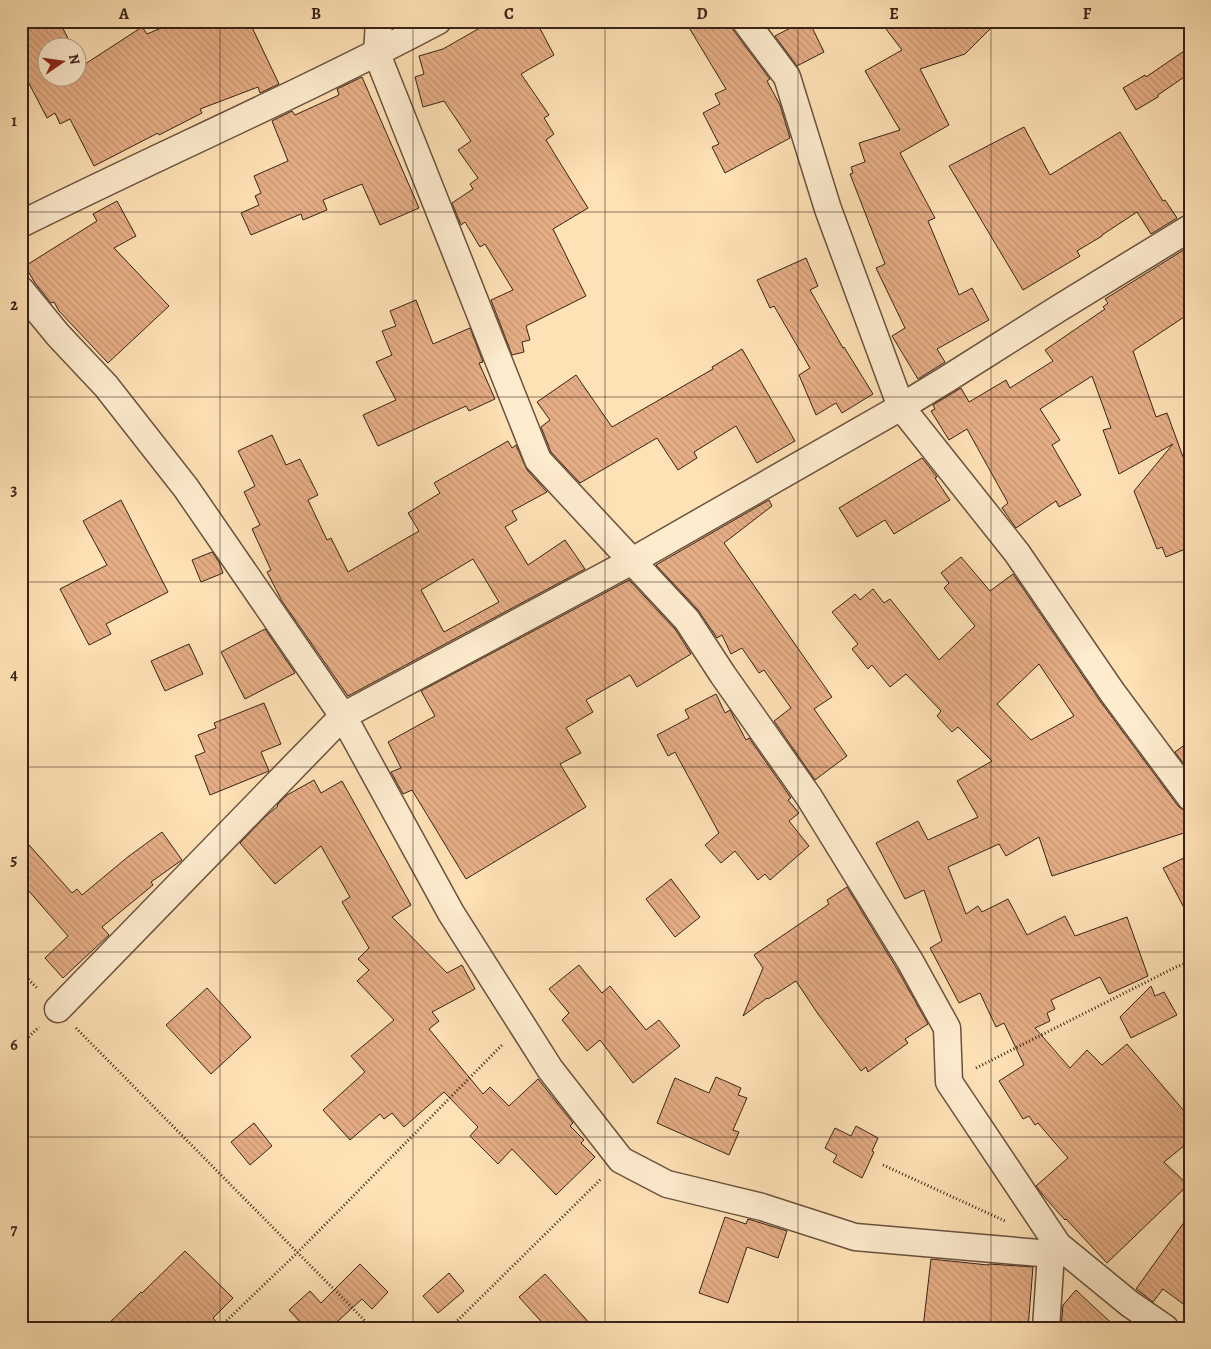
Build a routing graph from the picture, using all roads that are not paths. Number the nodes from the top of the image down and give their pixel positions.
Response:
1 (379, 21) edge
2 (438, 21) edge
3 (745, 21) edge
4 (377, 54) junction
5 (21, 224) edge
6 (1190, 228) edge
7 (21, 290) edge
8 (901, 407) junction
9 (632, 561) junction
10 (343, 716) junction
11 (1190, 797) edge
12 (58, 1010) road end
13 (1055, 1250) junction
14 (1046, 1328) edge
15 (1165, 1328) edge

1 - 4 street
2 - 4 street
3 - 8 street
4 - 5 street
4 - 9 street
6 - 8 street
7 - 10 street
8 - 9 street
8 - 11 street
9 - 10 street
9 - 13 street
10 - 12 street
10 - 13 street
13 - 14 street
13 - 15 street

